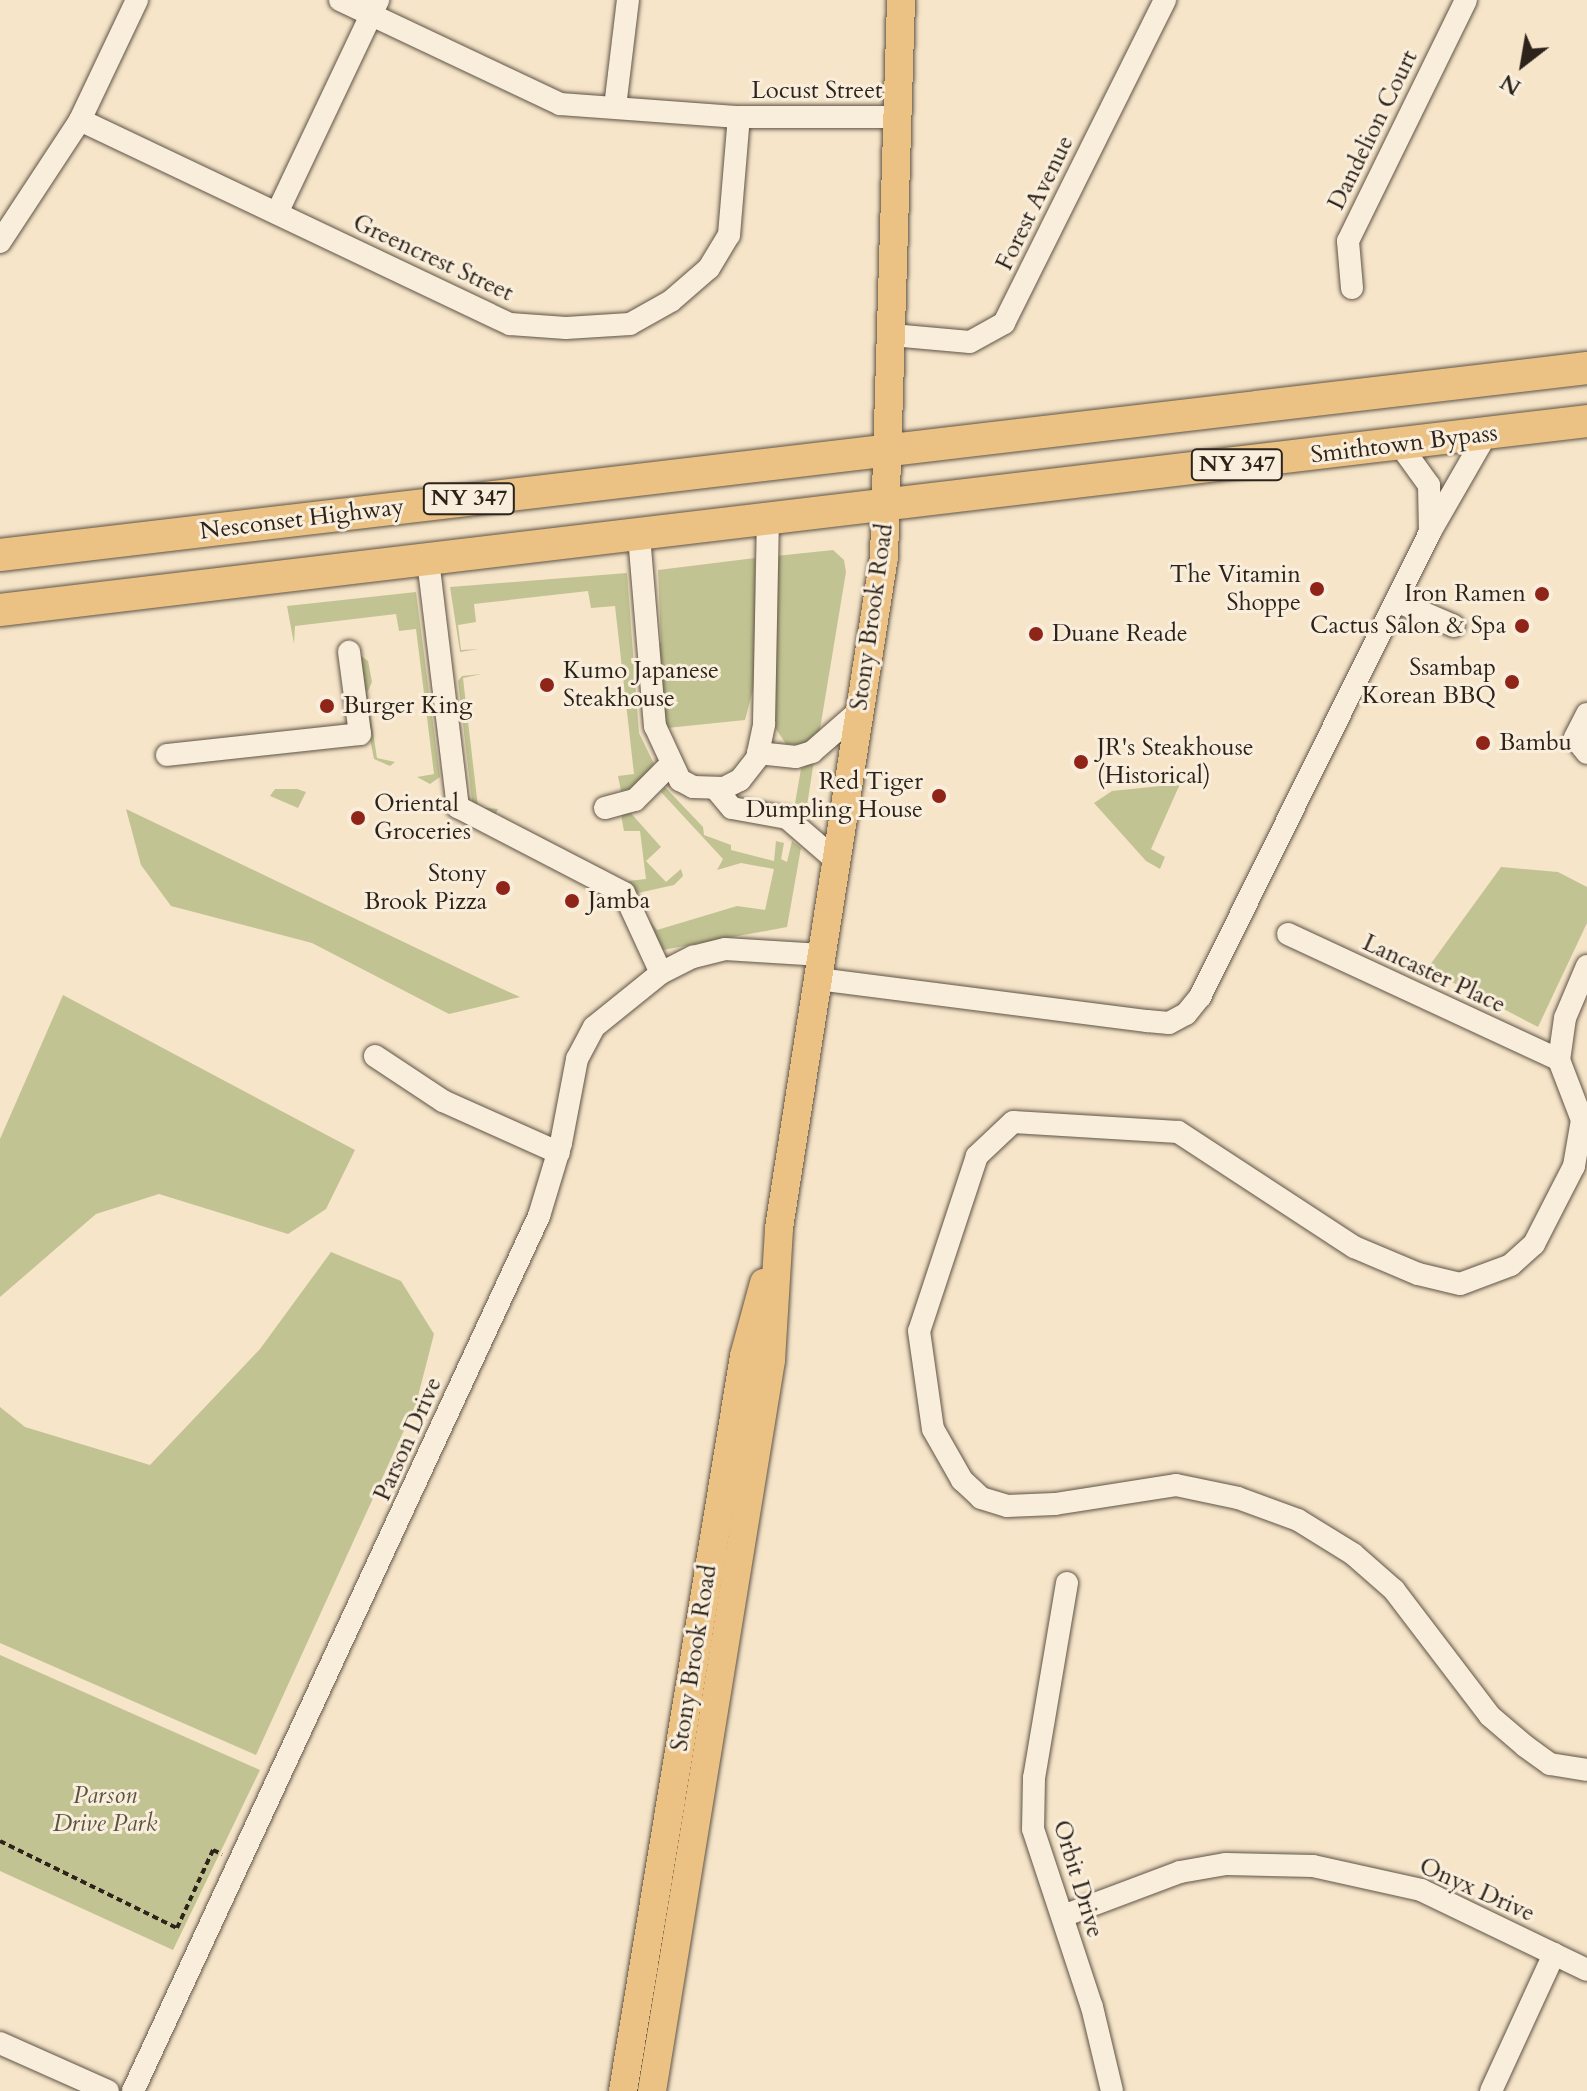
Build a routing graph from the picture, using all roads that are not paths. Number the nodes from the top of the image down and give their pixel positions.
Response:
1 (137, 0) edge
2 (340, 0) edge
3 (628, 0) edge
4 (901, 0) edge
5 (1165, 0) edge
6 (1466, 0) edge
7 (374, 7) edge
8 (615, 107) junction
9 (739, 117) junction
10 (895, 117) junction
11 (80, 120) junction
12 (277, 213) junction
13 (0, 242) edge
14 (1352, 288) dead end
15 (892, 335) junction
16 (1582, 367) edge
17 (1587, 421) edge
18 (1487, 433) junction
19 (1400, 445) junction
20 (889, 450) junction
21 (887, 507) junction
22 (768, 521) junction
23 (1430, 532) junction
24 (639, 536) junction
25 (0, 555) edge
26 (428, 560) junction
27 (1396, 601) junction
28 (0, 610) edge
29 (1454, 626) dead end
30 (349, 652) dead end
31 (859, 711) junction
32 (1587, 714) edge
33 (758, 753) junction
34 (1587, 753) edge
35 (167, 755) dead end
36 (669, 766) junction
37 (715, 788) junction
38 (605, 808) dead end
39 (837, 861) junction
40 (1288, 934) dead end
41 (1587, 966) edge
42 (820, 967) junction
43 (661, 973) junction
44 (375, 1056) dead end
45 (1571, 1074) edge
46 (559, 1153) junction
47 (1067, 1583) dead end
48 (1587, 1770) edge
49 (688, 1784) junction
50 (1063, 1916) junction
51 (1554, 1954) junction
52 (1587, 1970) edge
53 (0, 2043) edge
54 (108, 2091) edge
55 (133, 2091) edge
56 (623, 2091) edge
57 (652, 2091) edge
58 (1112, 2091) edge
59 (1491, 2091) edge

1 - 11 street
2 - 7 street
3 - 8 street
4 - 10 main road, Stony Brook Road
5 - 15 street, Forest Avenue
6 - 14 street, Dandelion Court
7 - 8 street, Locust Street
7 - 12 street
8 - 9 street, Locust Street
9 - 10 street, Locust Street
9 - 12 street, Greencrest Street
10 - 15 main road, Stony Brook Road
11 - 12 street, Greencrest Street
11 - 13 street
15 - 20 main road, Stony Brook Road
16 - 20 highway, NY 347
17 - 18 highway, Smithtown Bypass / NY 347
18 - 19 highway, Smithtown Bypass / NY 347
18 - 23 street
19 - 21 highway, Smithtown Bypass / NY 347
19 - 23 street
20 - 21 main road, Stony Brook Road
20 - 25 highway, Nesconset Highway / NY 347
21 - 22 highway, NY 347
21 - 31 main road, Stony Brook Road
22 - 24 highway, NY 347
22 - 33 street
23 - 27 street
24 - 26 highway, NY 347
24 - 36 street
26 - 28 highway, NY 347
26 - 43 street
27 - 29 street
27 - 42 street, Parson Drive
30 - 35 street
31 - 33 street
31 - 39 main road, Stony Brook Road
32 - 34 street
33 - 37 street
36 - 37 street
36 - 38 street
37 - 39 street
39 - 42 main road, Stony Brook Road
40 - 45 street, Lancaster Place
41 - 45 street
42 - 43 street, Parson Drive
42 - 49 main road, Stony Brook Road
43 - 46 street, Parson Drive
44 - 46 street
45 - 48 street
46 - 55 street, Parson Drive
47 - 50 street, Orbit Drive
49 - 56 main road, Stony Brook Road
49 - 57 main road, Stony Brook Road
50 - 51 street, Onyx Drive
50 - 58 street, Orbit Drive
51 - 52 street, Onyx Drive
51 - 59 street
53 - 54 street

